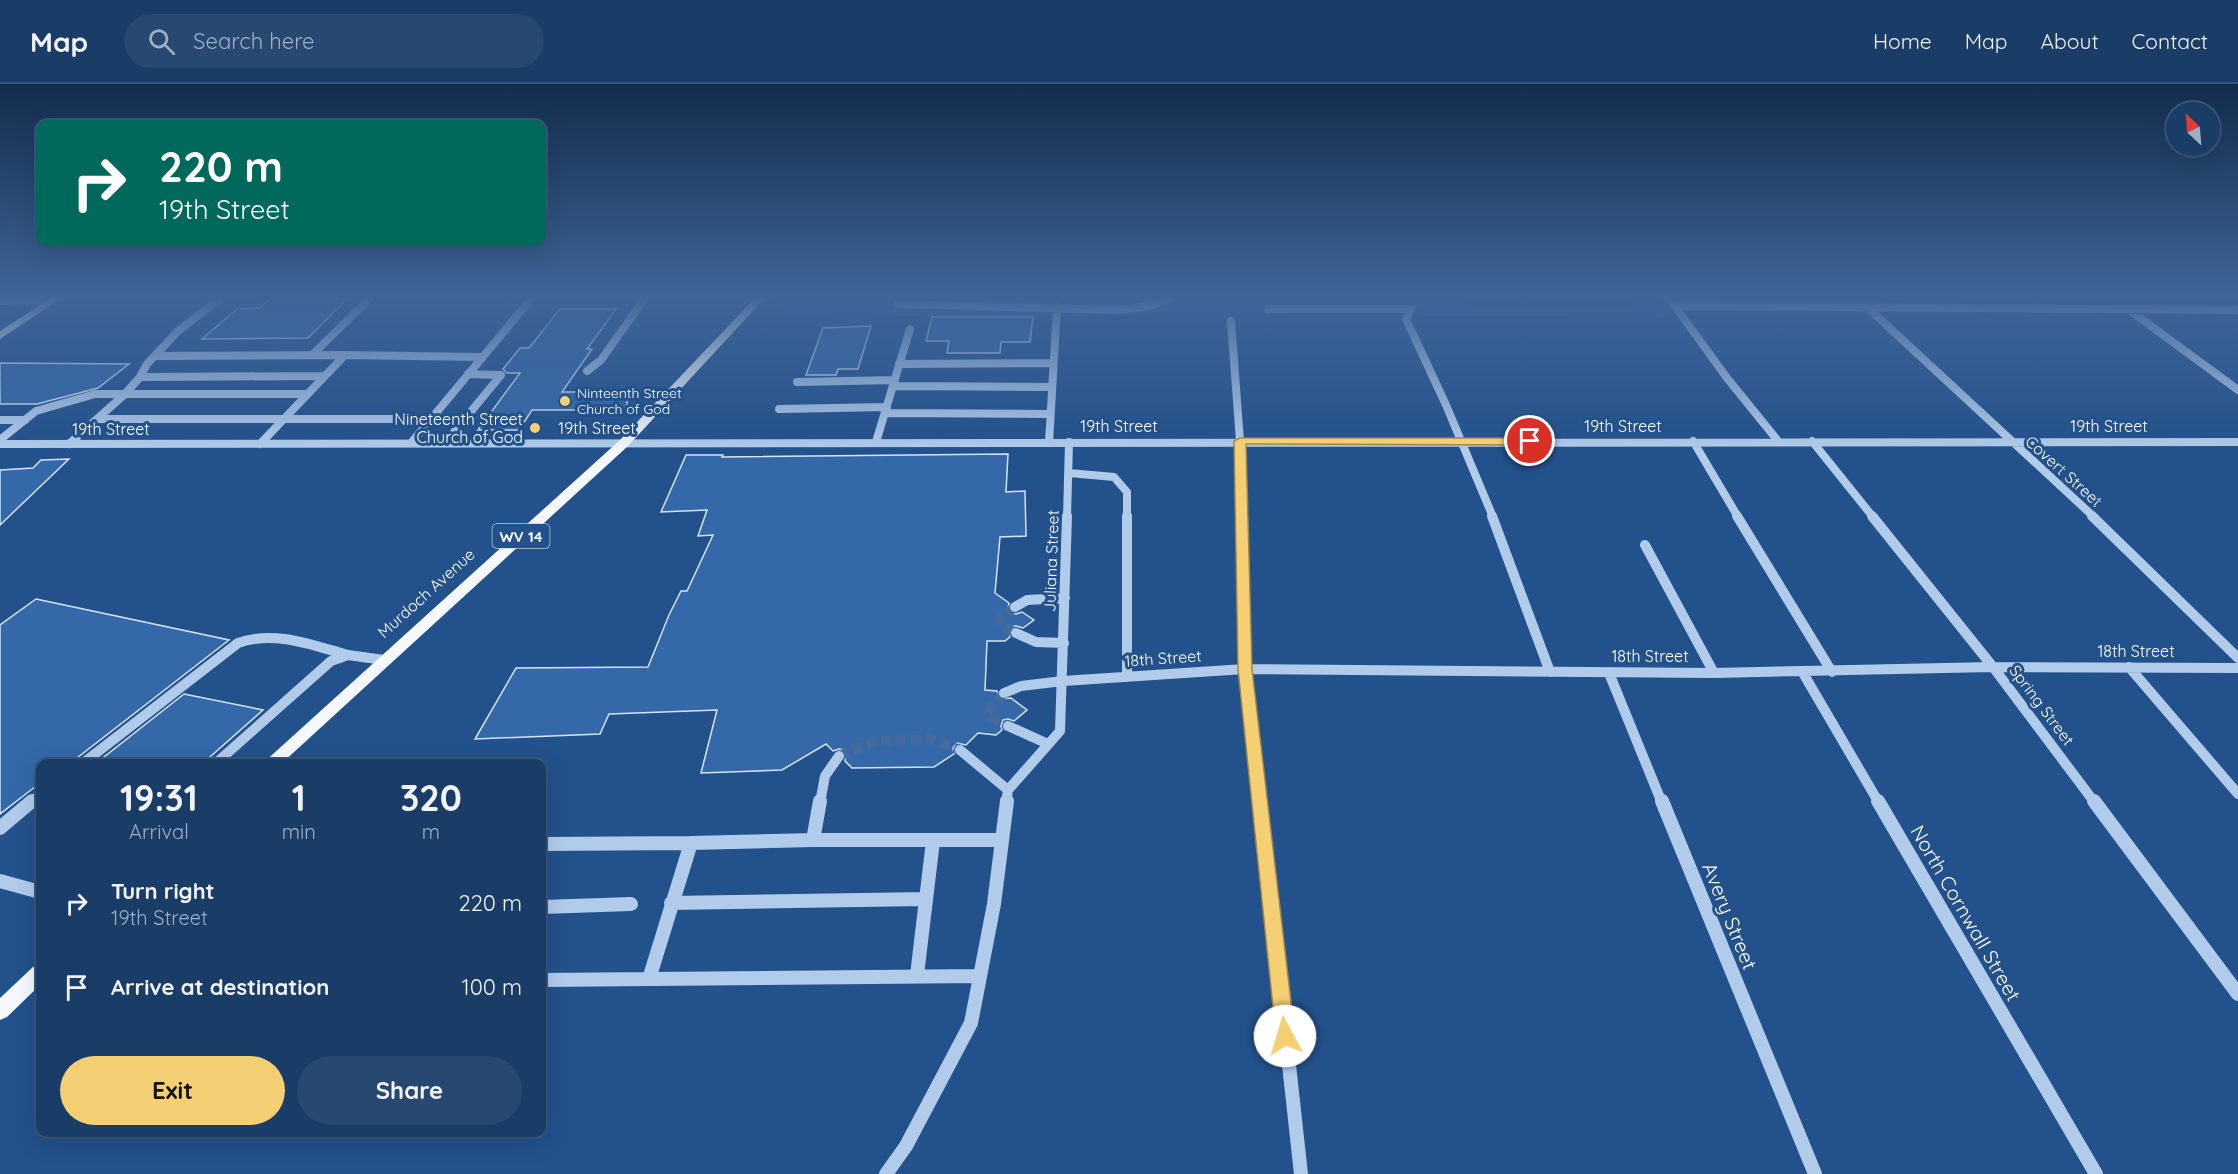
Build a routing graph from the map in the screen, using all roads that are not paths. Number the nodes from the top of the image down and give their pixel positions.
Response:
1 (162, 349) edge
2 (318, 349) edge
3 (489, 349) edge
4 (609, 349) edge
5 (712, 349) edge
6 (904, 349) edge
7 (1054, 349) edge
8 (1234, 349) edge
9 (1421, 349) edge
10 (1706, 349) edge
11 (1912, 349) edge
12 (2182, 349) edge
13 (312, 355) junction
14 (345, 355) junction
15 (155, 356) junction
16 (482, 357) junction
17 (1053, 363) junction
18 (899, 364) junction
19 (587, 371) dead end
20 (468, 374) junction
21 (324, 376) junction
22 (140, 377) junction
23 (796, 382) dead end
24 (894, 383) junction
25 (1052, 387) junction
26 (2238, 390) edge
27 (125, 394) junction
28 (307, 394) junction
29 (779, 409) dead end
30 (886, 410) junction
31 (1050, 414) junction
32 (285, 418) junction
33 (98, 419) junction
34 (432, 419) junction
35 (0, 420) edge
36 (25, 420) junction
37 (1240, 441) junction
38 (1460, 441) junction
39 (1693, 441) junction
40 (1778, 441) junction
41 (1812, 441) junction
42 (2010, 441) junction
43 (0, 442) edge
44 (876, 442) junction
45 (1049, 442) junction
46 (1069, 442) junction
47 (2238, 442) edge
48 (411, 443) junction
49 (445, 443) junction
50 (624, 443) junction
51 (69, 444) junction
52 (260, 444) junction
53 (1068, 472) junction
54 (1645, 545) dead end
55 (1065, 597) junction
56 (1015, 607) dead end
57 (1016, 633) tunnel mouth
58 (1064, 643) junction
59 (348, 655) junction
60 (2238, 658) edge
61 (384, 660) junction
62 (1993, 667) junction
63 (2129, 667) junction
64 (2238, 668) edge
65 (1245, 669) junction
66 (1550, 672) junction
67 (1832, 672) junction
68 (1610, 673) junction
69 (1714, 673) junction
70 (1803, 673) junction
71 (1127, 677) junction
72 (1063, 681) junction
73 (1004, 693) tunnel mouth
74 (1008, 726) tunnel mouth
75 (1048, 744) junction
76 (960, 750) tunnel mouth
77 (839, 756) tunnel mouth
78 (88, 759) edge
79 (221, 759) edge
80 (275, 759) edge
81 (1008, 790) junction
82 (2238, 794) edge
83 (36, 798) edge
84 (0, 828) edge
85 (813, 840) junction
86 (1002, 840) junction
87 (933, 841) junction
88 (691, 843) junction
89 (546, 844) edge
90 (0, 881) edge
91 (36, 891) edge
92 (926, 899) junction
93 (631, 903) dead end
94 (671, 903) junction
95 (546, 907) edge
96 (917, 975) junction
97 (980, 976) junction
98 (36, 977) edge
99 (546, 980) edge
100 (649, 980) junction
101 (2238, 994) edge
102 (0, 1011) edge
103 (886, 1174) edge
104 (1300, 1174) edge
105 (1815, 1174) edge
106 (2096, 1174) edge

1 - 15 street
2 - 13 street
3 - 16 street
4 - 19 street
5 - 50 main road, Murdoch Avenue / WV 14
6 - 18 street
7 - 17 street
8 - 37 street
9 - 38 street
10 - 40 street
11 - 42 street, Covert Street
12 - 26 street
13 - 14 street
13 - 15 street
14 - 16 street
14 - 21 street
15 - 22 street
16 - 20 street
17 - 18 street
17 - 25 street
18 - 24 street
20 - 34 street
20 - 49 street
21 - 22 street
21 - 28 street
22 - 27 street
23 - 24 street
24 - 25 street
24 - 30 street
25 - 31 street
27 - 28 street
27 - 33 street
27 - 36 street
28 - 32 street
29 - 30 street
30 - 31 street
30 - 44 street
31 - 45 street
32 - 33 street
32 - 34 street
32 - 52 street
33 - 51 street
34 - 48 street
35 - 36 street
36 - 43 street
37 - 38 street, 19th Street
37 - 46 street, 19th Street
37 - 65 street
38 - 39 street, 19th Street
38 - 66 street
39 - 40 street, 19th Street
39 - 67 street
40 - 41 street, 19th Street
41 - 42 street, 19th Street
41 - 62 street, Spring Street
42 - 47 street, 19th Street
42 - 60 street, Covert Street
43 - 51 street, 19th Street
44 - 45 street, 19th Street
44 - 50 street, 19th Street
45 - 46 street, 19th Street
46 - 53 street, Juliana Street
48 - 49 street, 19th Street
48 - 52 street, 19th Street
49 - 50 street, 19th Street
50 - 61 main road, Murdoch Avenue / WV 14
51 - 52 street, 19th Street
53 - 55 street, Juliana Street
53 - 71 street
54 - 69 street
55 - 56 street
55 - 58 street, Juliana Street
57 - 58 street
58 - 72 street, Juliana Street
59 - 61 street
59 - 78 street
59 - 79 street
61 - 80 main road, Murdoch Avenue / WV 14
62 - 63 street, 18th Street
62 - 67 street, 18th Street
62 - 101 street, Spring Street
63 - 64 street, 18th Street
63 - 82 street
65 - 66 street, 18th Street
65 - 71 street, 18th Street
65 - 104 street
66 - 68 street, 18th Street
67 - 70 street, 18th Street
68 - 69 street, 18th Street
68 - 105 street, Avery Street
69 - 70 street, 18th Street
70 - 106 street, North Cornwall Street
71 - 72 street, 18th Street
72 - 73 street, 18th Street
72 - 75 street, Juliana Street
74 - 75 street
75 - 81 street, Juliana Street
76 - 81 street
77 - 85 street
81 - 86 street
83 - 84 street
85 - 87 street
85 - 88 street
86 - 87 street
86 - 97 street
87 - 92 street
88 - 89 street
88 - 94 street
90 - 91 street
92 - 94 street
92 - 96 street
93 - 95 street
94 - 100 street
96 - 97 street
96 - 100 street
97 - 103 street
98 - 102 main road
99 - 100 street

